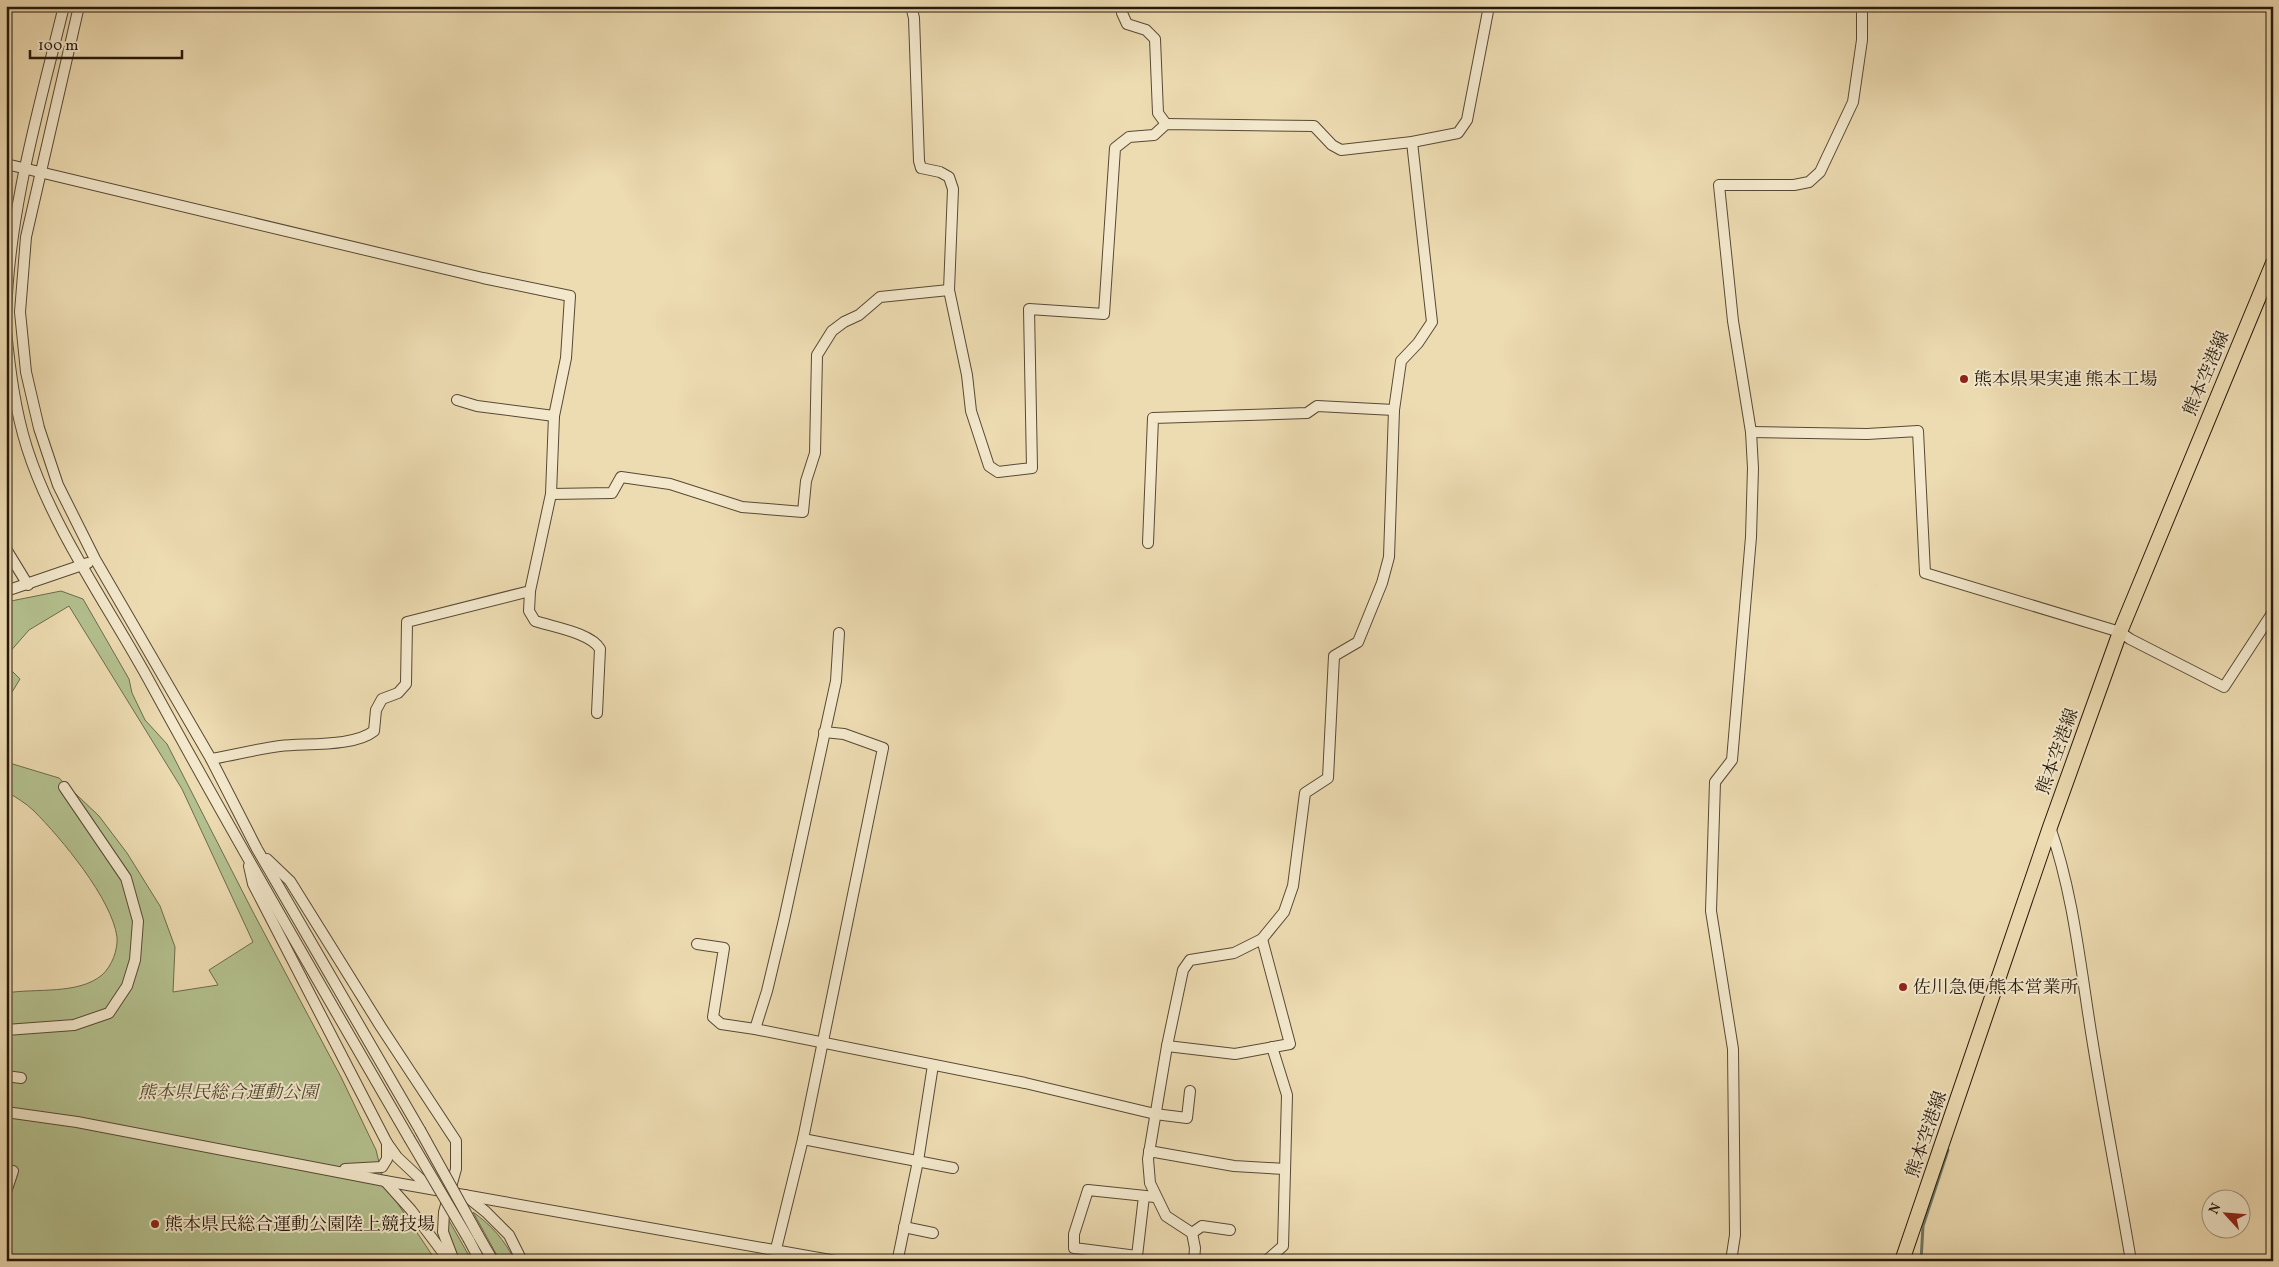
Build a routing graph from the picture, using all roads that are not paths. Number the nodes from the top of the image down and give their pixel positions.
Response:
1 (64, 6) edge
2 (78, 6) edge
3 (911, 6) edge
4 (1122, 6) edge
5 (1489, 6) edge
6 (1862, 6) edge
7 (1166, 124) junction
8 (1412, 142) junction
9 (6, 164) edge
10 (25, 169) junction
11 (40, 172) junction
12 (2273, 263) edge
13 (949, 290) junction
14 (6, 315) edge
15 (6, 331) edge
16 (457, 400) dead end
17 (1394, 410) junction
18 (554, 416) junction
19 (1751, 432) junction
20 (551, 494) junction
21 (1148, 543) dead end
22 (6, 549) edge
23 (95, 559) junction
24 (83, 566) junction
25 (28, 585) junction
26 (6, 591) edge
27 (530, 591) junction
28 (2273, 612) edge
29 (2120, 632) junction
30 (839, 633) dead end
31 (597, 713) dead end
32 (824, 732) junction
33 (211, 759) junction
34 (64, 787) dead end
35 (2050, 827) junction
36 (257, 849) junction
37 (247, 857) junction
38 (1262, 939) junction
39 (697, 944) dead end
40 (755, 1029) junction
41 (6, 1030) edge
42 (823, 1042) junction
43 (1167, 1046) junction
44 (1272, 1047) junction
45 (933, 1065) junction
46 (6, 1076) edge
47 (21, 1078) dead end
48 (1190, 1091) dead end
49 (6, 1112) edge
50 (1155, 1114) junction
51 (803, 1139) junction
52 (387, 1142) junction
53 (1149, 1151) junction
54 (918, 1161) junction
55 (953, 1168) dead end
56 (331, 1170) junction
57 (1285, 1170) junction
58 (13, 1171) dead end
59 (385, 1181) junction
60 (430, 1189) junction
61 (6, 1192) edge
62 (451, 1193) junction
63 (464, 1194) junction
64 (1144, 1196) junction
65 (1155, 1197) junction
66 (904, 1227) junction
67 (1230, 1230) dead end
68 (933, 1233) dead end
69 (1192, 1233) junction
70 (474, 1238) junction
71 (776, 1249) junction
72 (1094, 1256) edge
73 (802, 1257) edge
74 (898, 1258) dead end
75 (450, 1261) edge
76 (454, 1261) edge
77 (480, 1261) edge
78 (493, 1261) edge
79 (522, 1261) edge
80 (836, 1261) edge
81 (1194, 1261) edge
82 (1266, 1261) edge
83 (1731, 1261) edge
84 (1902, 1261) edge
85 (2131, 1261) edge

1 - 10 street
2 - 11 street
3 - 13 street
4 - 7 street
5 - 8 street
6 - 19 street
7 - 8 street
7 - 13 street
8 - 17 street
9 - 10 street
10 - 11 street
10 - 14 street
11 - 18 street
11 - 23 street
12 - 29 main road, 熊本空港線
13 - 20 street
15 - 24 street
16 - 18 street
17 - 21 street
17 - 38 street
18 - 20 street
19 - 29 street
19 - 83 street
20 - 27 street
22 - 25 street
23 - 24 street
23 - 33 street
24 - 25 street
24 - 37 street
25 - 26 street
27 - 31 street
27 - 33 street
28 - 29 street
29 - 35 main road, 熊本空港線
30 - 32 street
32 - 40 street
32 - 42 street
33 - 36 street
34 - 41 street
35 - 84 main road, 熊本空港線
35 - 85 street
36 - 62 street
36 - 70 street, bridge
37 - 52 street
37 - 70 street, bridge
38 - 43 street
38 - 44 street
39 - 40 street
40 - 42 street
42 - 45 street
42 - 51 street
43 - 44 street
43 - 50 street
44 - 57 street
45 - 50 street
45 - 54 street
46 - 47 street
48 - 50 street
49 - 56 street
50 - 53 street
51 - 54 street
51 - 71 street
52 - 56 street
52 - 60 street
53 - 57 street
53 - 65 street
54 - 55 street
54 - 66 street
56 - 59 street
57 - 82 street
58 - 61 street
59 - 60 street
59 - 75 street
60 - 62 street
62 - 63 street
62 - 76 street
63 - 71 street
63 - 79 street
64 - 65 street
64 - 72 street
64 - 72 street
65 - 69 street
66 - 68 street
66 - 74 street
67 - 69 street
69 - 81 street
70 - 77 street
70 - 78 street
71 - 73 street
73 - 80 street

